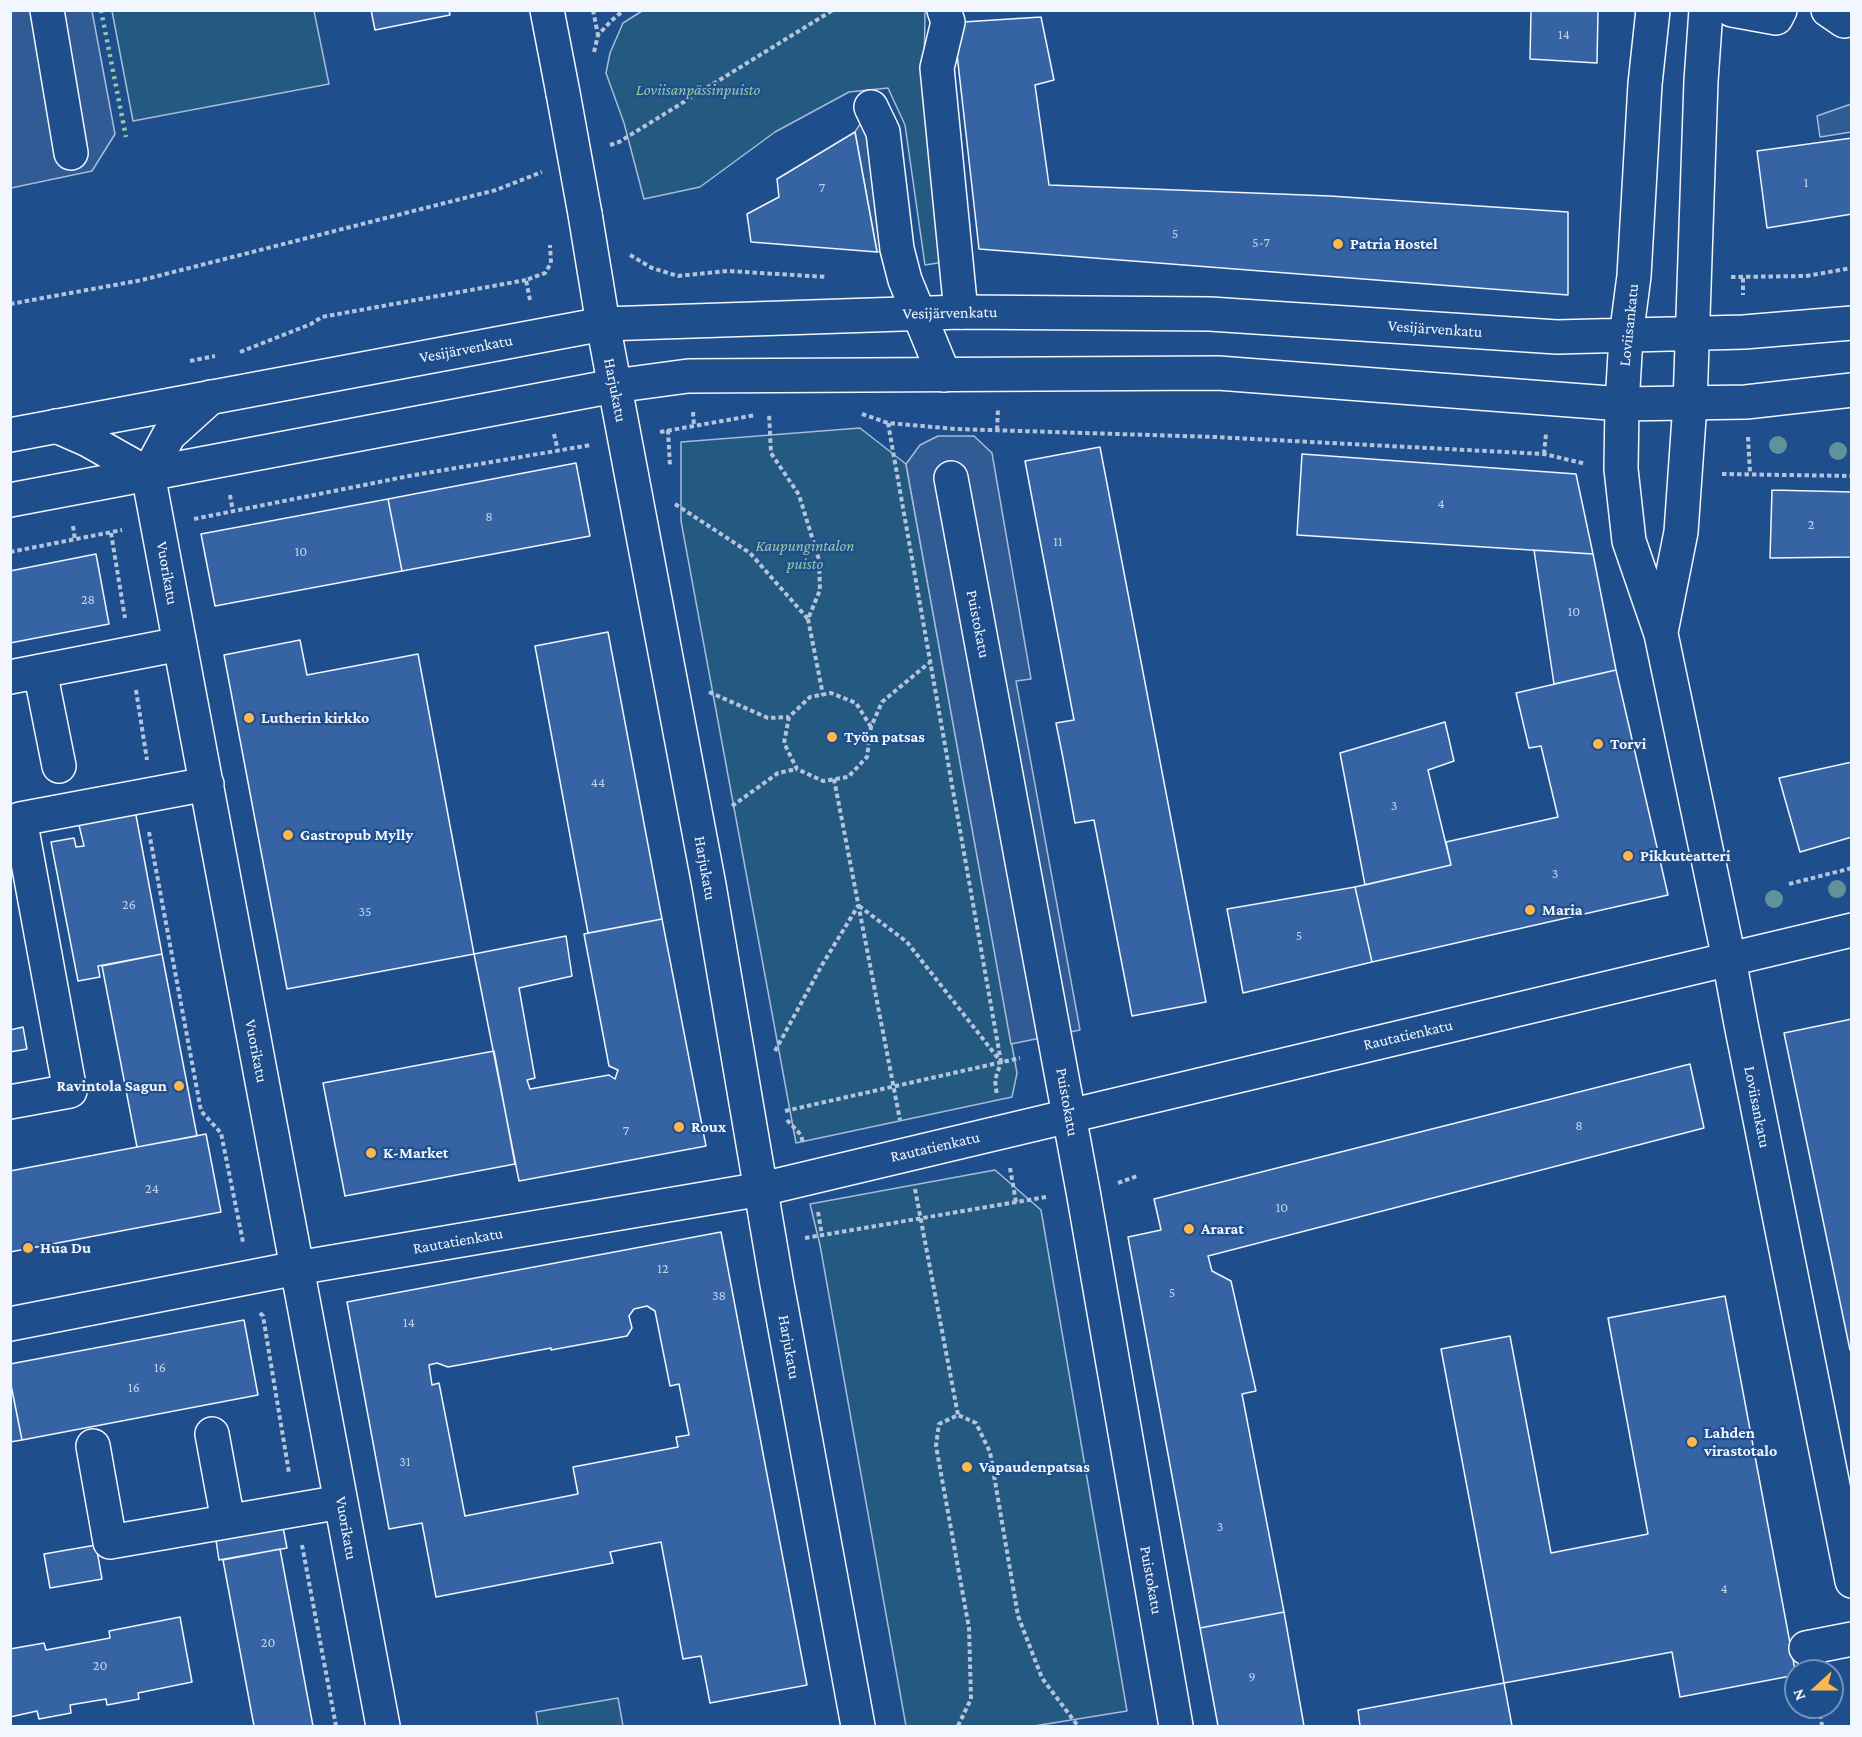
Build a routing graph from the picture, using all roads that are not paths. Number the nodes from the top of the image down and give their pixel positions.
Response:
1 (47, 10) edge
2 (547, 10) edge
3 (944, 10) edge
4 (1653, 10) edge
5 (1706, 10) edge
6 (1732, 10) edge
7 (1780, 10) edge
8 (1828, 10) edge
9 (1851, 19) edge
10 (871, 107) dead end
11 (71, 153) dead end
12 (961, 312) junction
13 (918, 313) junction
14 (1851, 322) edge
15 (603, 324) junction
16 (1692, 335) junction
17 (1626, 337) junction
18 (944, 375) junction
19 (614, 386) junction
20 (1851, 390) edge
21 (211, 397) junction
22 (1622, 404) junction
23 (1690, 404) junction
24 (56, 426) junction
25 (10, 435) edge
26 (148, 474) junction
27 (951, 478) dead end
28 (10, 500) edge
29 (1661, 634) junction
30 (180, 644) junction
31 (25, 674) edge
32 (59, 766) dead end
33 (207, 784) junction
34 (1851, 930) edge
35 (1730, 959) junction
36 (10, 1102) edge
37 (1069, 1116) junction
38 (762, 1189) junction
39 (297, 1268) junction
40 (10, 1324) edge
41 (212, 1434) dead end
42 (93, 1446) dead end
43 (341, 1502) junction
44 (228, 1521) junction
45 (1851, 1581) edge
46 (1851, 1639) edge
47 (1806, 1648) dead end
48 (383, 1726) edge
49 (858, 1726) edge
50 (1176, 1726) edge

1 - 11 street
2 - 15 street, Harjukatu, bridge
3 - 12 street
4 - 17 street, Loviisankatu
5 - 16 street, Loviisankatu
6 - 7 street
8 - 9 street
10 - 13 street
12 - 13 street, Vesijärvenkatu
12 - 17 street, Vesijärvenkatu
13 - 15 street, Vesijärvenkatu
13 - 18 street
14 - 16 street, Vesijärvenkatu
15 - 19 street, Harjukatu
15 - 21 street, Vesijärvenkatu
16 - 17 street, Vesijärvenkatu
16 - 23 street, Loviisankatu
17 - 22 street, Loviisankatu
18 - 19 street
18 - 22 street
19 - 26 street
19 - 38 street, Harjukatu
20 - 23 street
21 - 24 street, Vesijärvenkatu
21 - 26 street
22 - 23 street
22 - 29 street, Loviisankatu
23 - 29 street, Loviisankatu
24 - 25 street, Vesijärvenkatu
24 - 26 street
26 - 28 street
26 - 30 street, Vuorikatu
27 - 37 street, Puistokatu
29 - 35 street, Loviisankatu
30 - 31 street
30 - 33 street, Vuorikatu
31 - 32 street
33 - 36 street
33 - 39 street, Vuorikatu
34 - 35 street, Rautatienkatu
35 - 37 street, Rautatienkatu
35 - 45 street, Loviisankatu
37 - 38 street, Rautatienkatu
37 - 50 street, Puistokatu
38 - 39 street, Rautatienkatu
38 - 49 street, Harjukatu
39 - 40 street, Rautatienkatu
39 - 43 street, Vuorikatu
41 - 44 street
42 - 44 street
43 - 44 street
43 - 48 street, Vuorikatu
46 - 47 street

